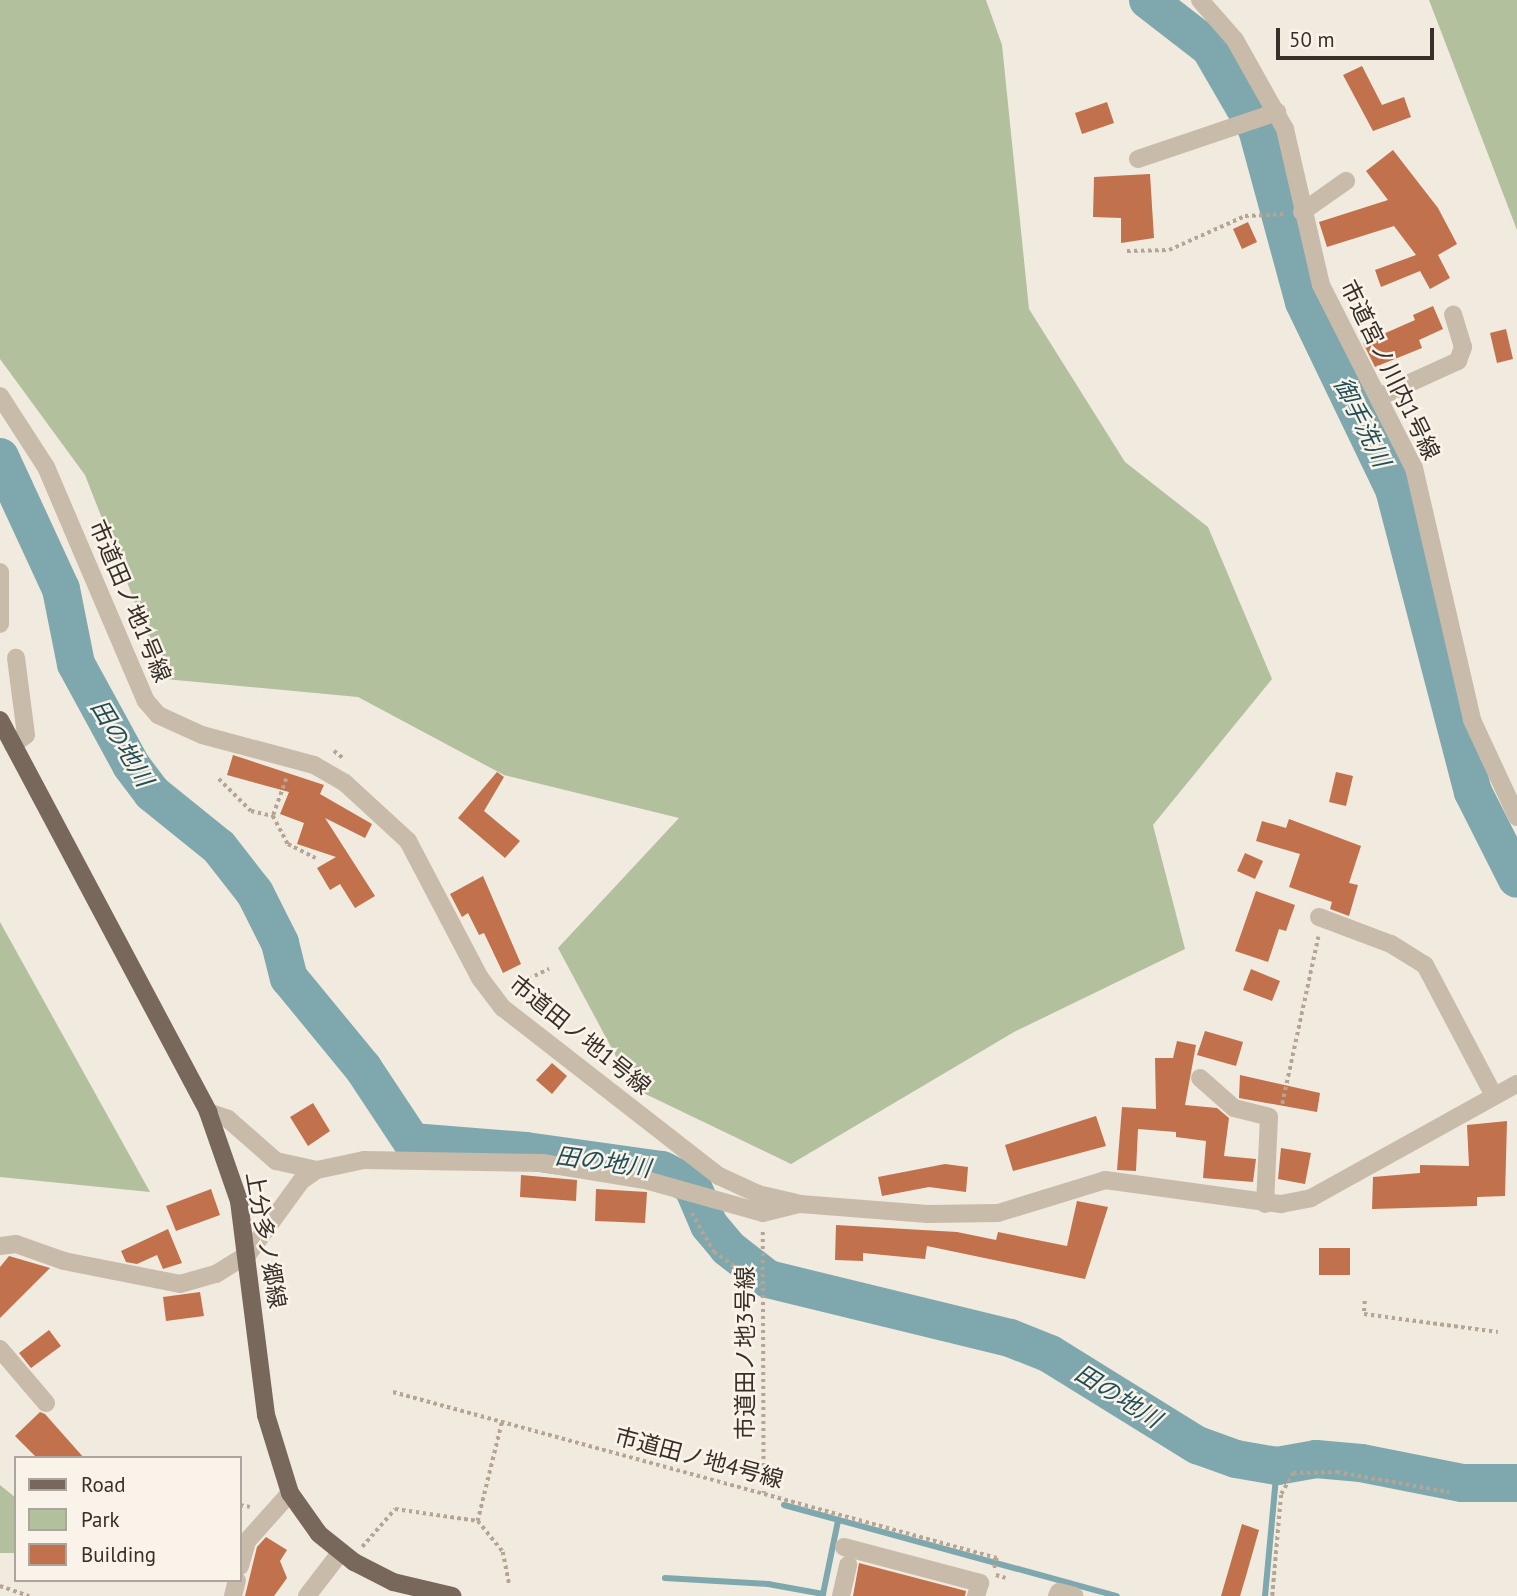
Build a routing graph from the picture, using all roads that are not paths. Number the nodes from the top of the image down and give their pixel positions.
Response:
1 (1200, 0) edge
2 (1270, 112) junction
3 (1138, 159) dead end
4 (1346, 181) dead end
5 (1296, 213) junction
6 (1453, 315) dead end
7 (0, 396) edge
8 (1379, 397) junction
9 (0, 572) edge
10 (0, 624) edge
11 (16, 658) dead end
12 (0, 720) edge
13 (13, 745) junction
14 (1517, 817) edge
15 (1319, 918) road end
16 (1200, 1078) dead end
17 (1517, 1084) edge
18 (1493, 1094) junction
19 (208, 1112) junction
20 (317, 1170) junction
21 (800, 1204) junction
22 (1265, 1204) junction
23 (0, 1246) edge
24 (248, 1254) junction
25 (0, 1349) edge
26 (46, 1403) dead end
27 (290, 1493) junction
28 (844, 1547) dead end
29 (340, 1553) junction
30 (242, 1559) edge
31 (848, 1565) dead end
32 (307, 1596) edge
33 (452, 1596) edge
34 (841, 1596) edge
35 (976, 1596) edge
36 (1057, 1596) edge
37 (1074, 1596) edge

1 - 2 street, 市道宮ノ川内1号線
2 - 3 street
2 - 5 street, 市道宮ノ川内1号線
4 - 5 street
5 - 8 street, 市道宮ノ川内1号線
6 - 8 street
7 - 21 street, 市道田ノ地1号線
8 - 14 street, 市道宮ノ川内1号線
9 - 10 street
11 - 13 street
12 - 13 main road, 上分多ノ郷線
13 - 19 main road, 上分多ノ郷線
15 - 18 street
16 - 22 street
17 - 18 street
18 - 22 street
19 - 20 street
19 - 24 main road, 上分多ノ郷線
20 - 21 street
20 - 24 street
21 - 22 street
23 - 24 street
24 - 27 main road, 上分多ノ郷線
25 - 26 street
27 - 29 main road, 上分多ノ郷線
27 - 30 street
28 - 35 street
29 - 32 street
29 - 33 main road, 上分多ノ郷線
31 - 34 street
36 - 37 street

